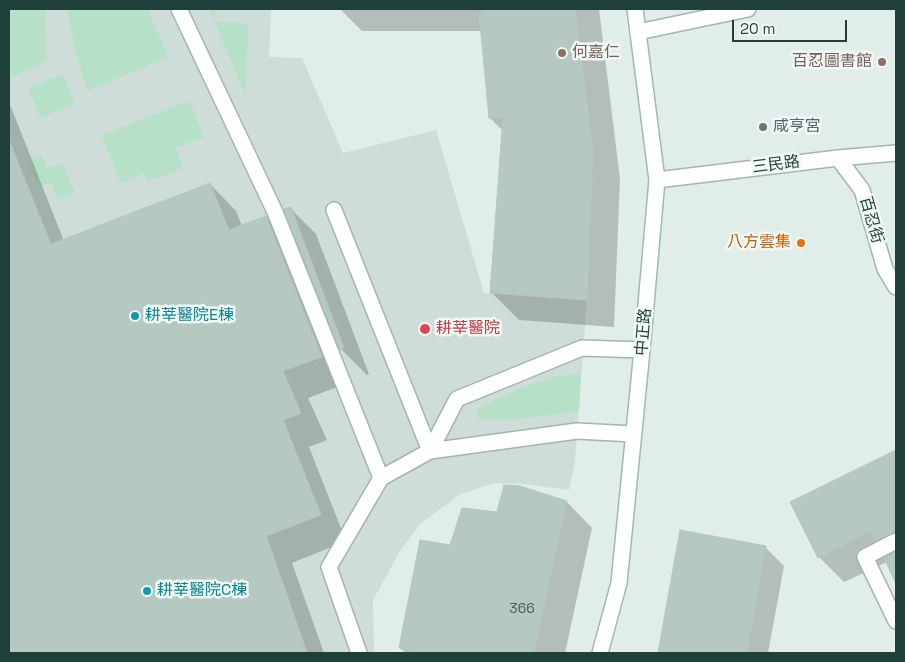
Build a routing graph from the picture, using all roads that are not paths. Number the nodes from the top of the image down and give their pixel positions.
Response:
1 (179, 9) edge
2 (636, 9) edge
3 (748, 9) edge
4 (638, 32) junction
5 (896, 153) edge
6 (838, 158) junction
7 (657, 180) junction
8 (334, 210) dead end
9 (896, 286) edge
10 (642, 350) junction
11 (634, 434) junction
12 (430, 451) junction
13 (381, 478) junction
14 (896, 541) edge
15 (896, 621) edge
16 (358, 653) edge
17 (600, 653) edge

1 - 13 street
2 - 4 street, 中正路
3 - 4 street
4 - 7 street, 中正路
5 - 6 street, 三民路
6 - 7 street, 三民路
6 - 9 street, 百忍街
7 - 10 street, 中正路
8 - 12 street
10 - 11 street, 中正路
10 - 12 street
11 - 12 street
11 - 17 street, 中正路
12 - 13 street
13 - 16 street
14 - 15 street

